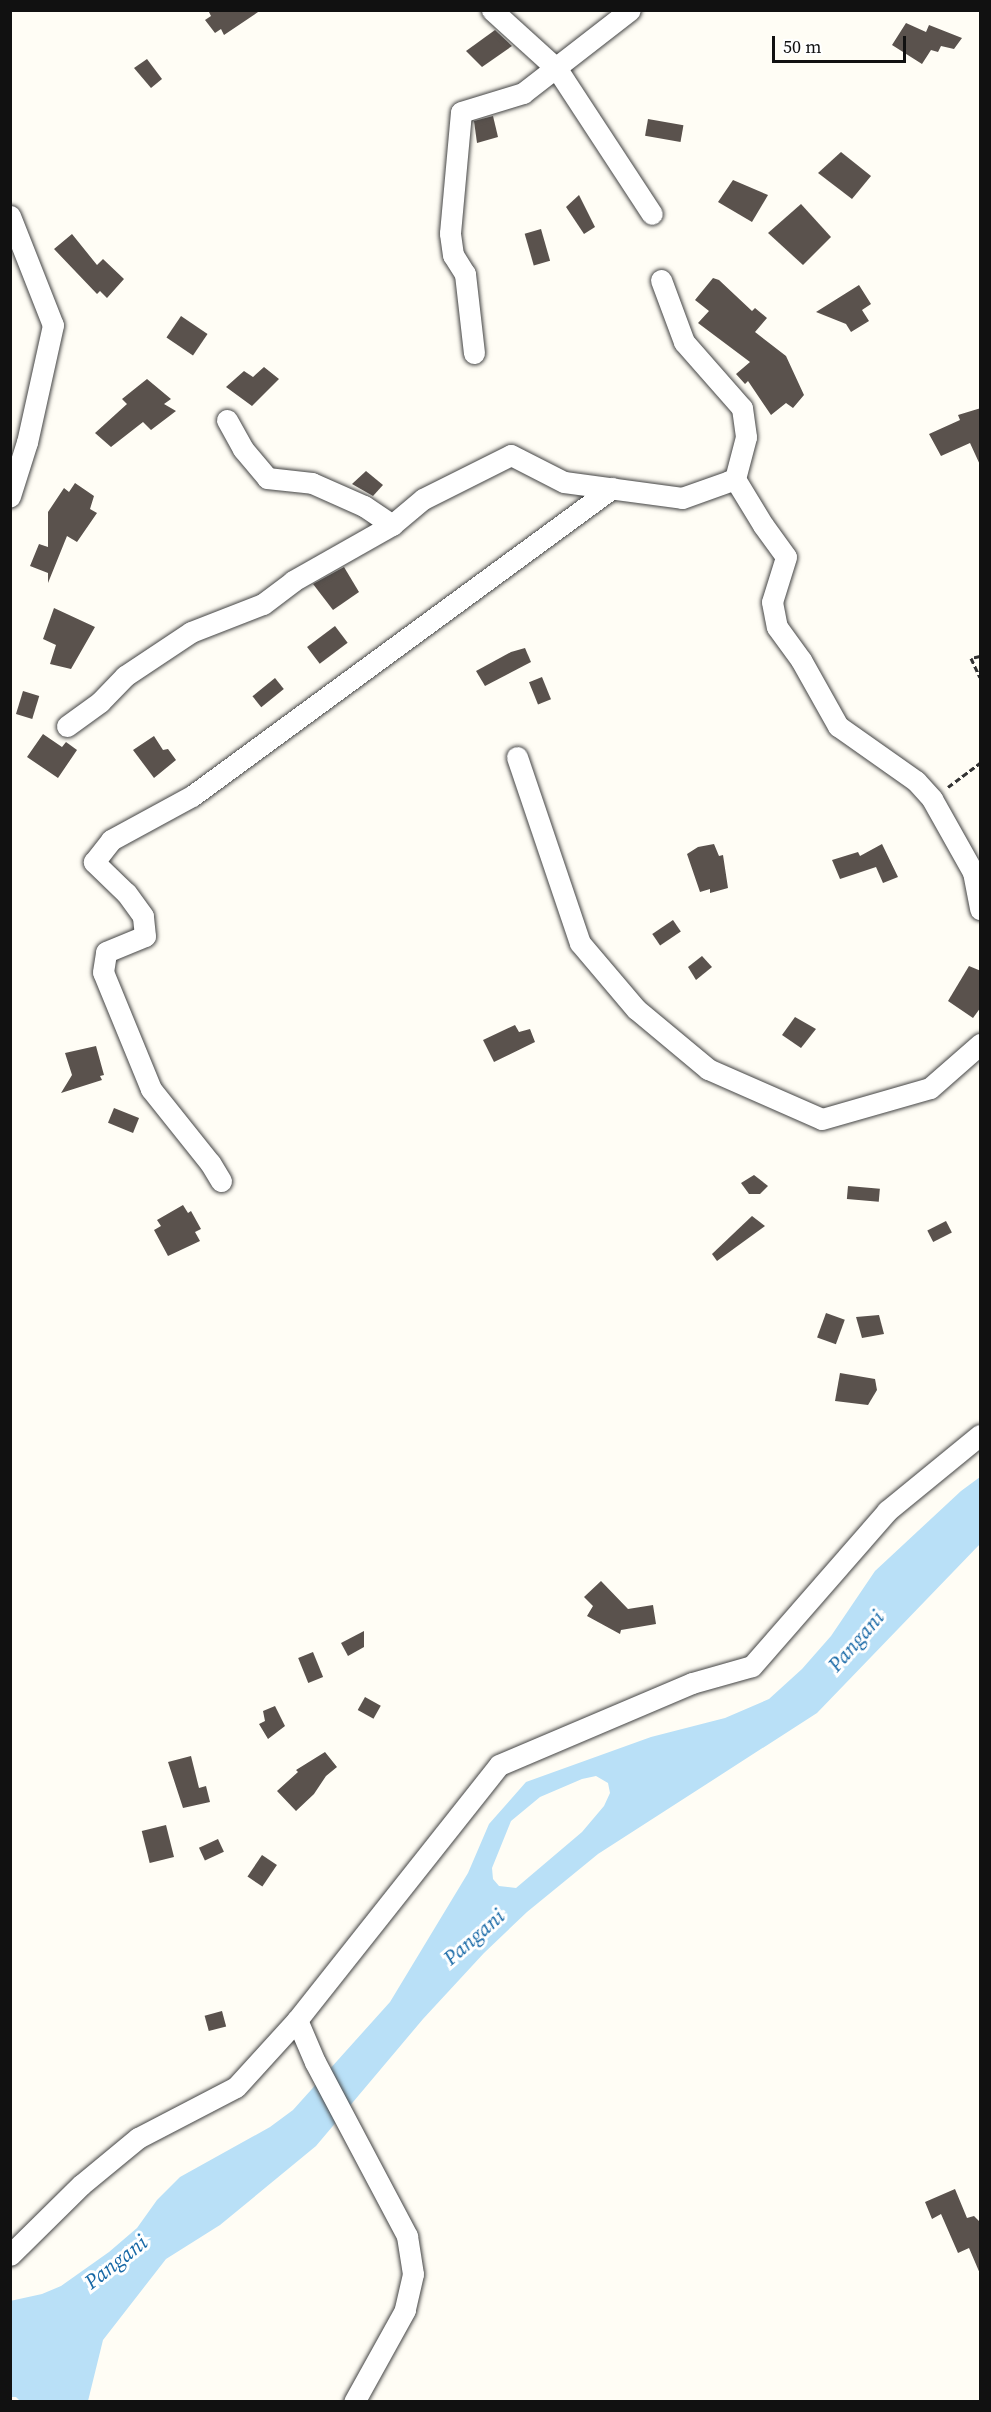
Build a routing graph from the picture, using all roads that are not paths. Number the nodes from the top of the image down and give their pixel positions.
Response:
1 (492, 10) edge
2 (630, 10) edge
3 (557, 69) junction
4 (652, 214) dead end
5 (10, 216) edge
6 (661, 280) dead end
7 (474, 353) dead end
8 (226, 420) dead end
9 (735, 479) junction
10 (612, 488) junction
11 (10, 496) edge
12 (392, 525) junction
13 (67, 726) dead end
14 (517, 757) dead end
15 (981, 909) edge
16 (981, 1044) edge
17 (221, 1181) dead end
18 (981, 1435) edge
19 (297, 2020) junction
20 (10, 2255) edge
21 (354, 2402) edge

1 - 3 street
2 - 3 street
3 - 4 street
3 - 7 street
5 - 11 street
6 - 9 street
8 - 12 street
9 - 10 street
9 - 15 street
10 - 12 street
10 - 17 street
12 - 13 street
14 - 16 street
18 - 19 street
19 - 20 street
19 - 21 street

